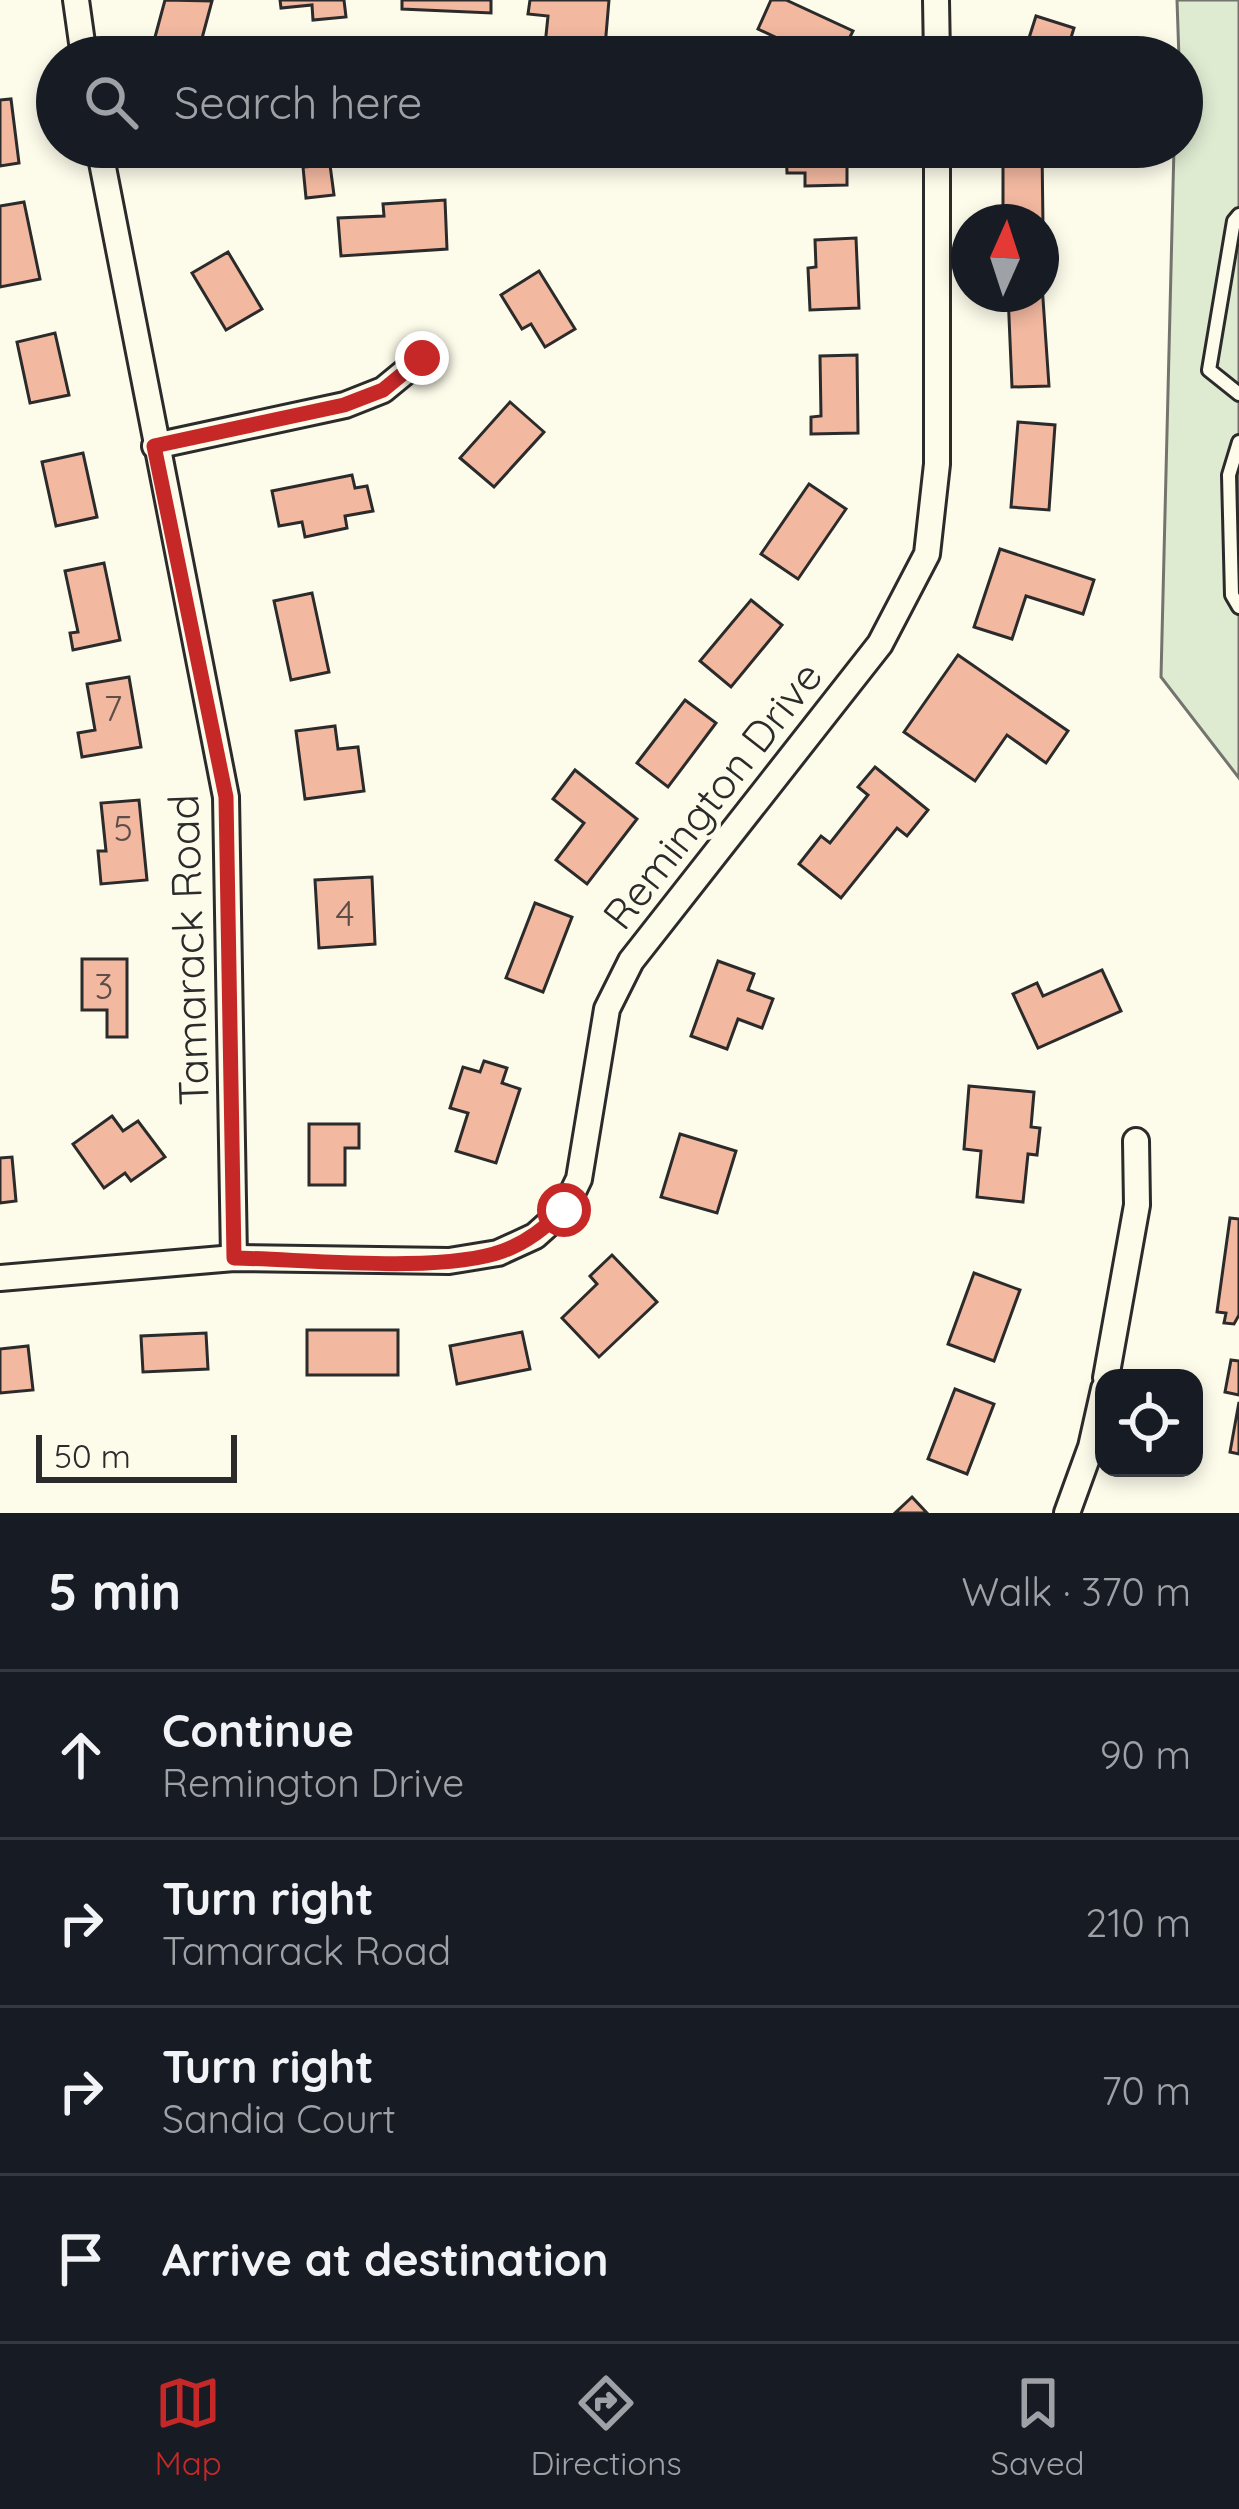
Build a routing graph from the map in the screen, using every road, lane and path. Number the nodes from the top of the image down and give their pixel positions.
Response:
1 (76, 0) edge
2 (937, 0) edge
3 (81, 36) edge
4 (937, 36) edge
5 (103, 168) edge
6 (937, 168) edge
7 (1239, 215) edge
8 (422, 358) dead end
9 (1239, 394) edge
10 (1239, 442) edge
11 (154, 446) junction
12 (1239, 607) edge
13 (1136, 1141) dead end
14 (234, 1258) junction
15 (0, 1278) edge
16 (1108, 1369) edge
17 (1095, 1419) edge
18 (1067, 1513) edge

1 - 3 street
2 - 4 street
5 - 11 street, Tamarack Road
6 - 14 street, Remington Drive
7 - 9 lane
8 - 11 street
10 - 12 lane
11 - 14 street, Tamarack Road
13 - 16 street
14 - 15 street, Remington Drive
17 - 18 street

